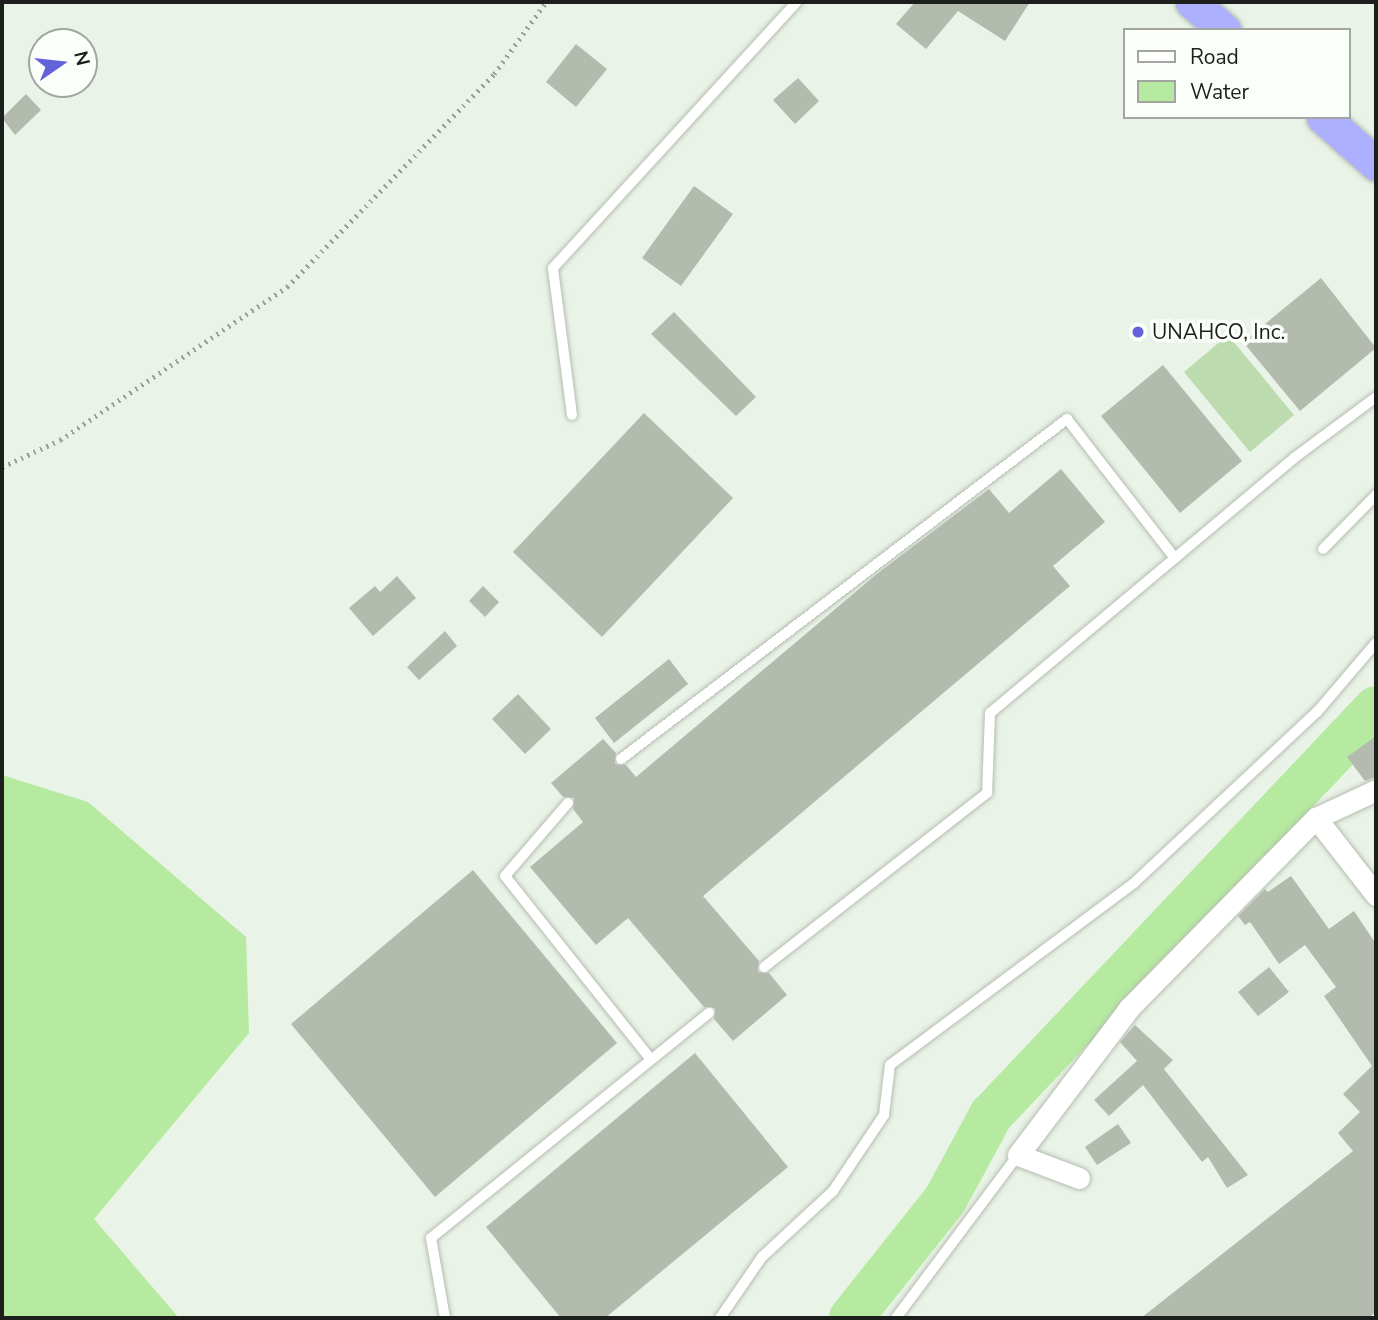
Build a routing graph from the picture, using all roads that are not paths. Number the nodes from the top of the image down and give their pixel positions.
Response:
1 (797, 2) edge
2 (1192, 2) edge
3 (1222, 28) edge
4 (1326, 119) edge
5 (1376, 164) edge
6 (1376, 397) edge
7 (572, 415) dead end
8 (1376, 495) edge
9 (1323, 549) dead end
10 (1175, 558) junction
11 (1376, 643) edge
12 (621, 759) dead end
13 (1376, 790) edge
14 (568, 803) dead end
15 (1315, 818) junction
16 (1376, 895) edge
17 (764, 967) dead end
18 (709, 1013) dead end
19 (650, 1058) junction
20 (1018, 1155) junction
21 (1079, 1178) dead end
22 (445, 1318) edge
23 (720, 1318) edge
24 (896, 1318) edge

1 - 7 lane
2 - 3 highway
4 - 5 highway
6 - 10 lane
8 - 9 lane
10 - 12 lane
10 - 17 lane
11 - 23 lane
13 - 15 street
14 - 19 lane
15 - 16 street
15 - 20 street
18 - 19 lane
19 - 22 lane
20 - 21 street
20 - 24 lane

